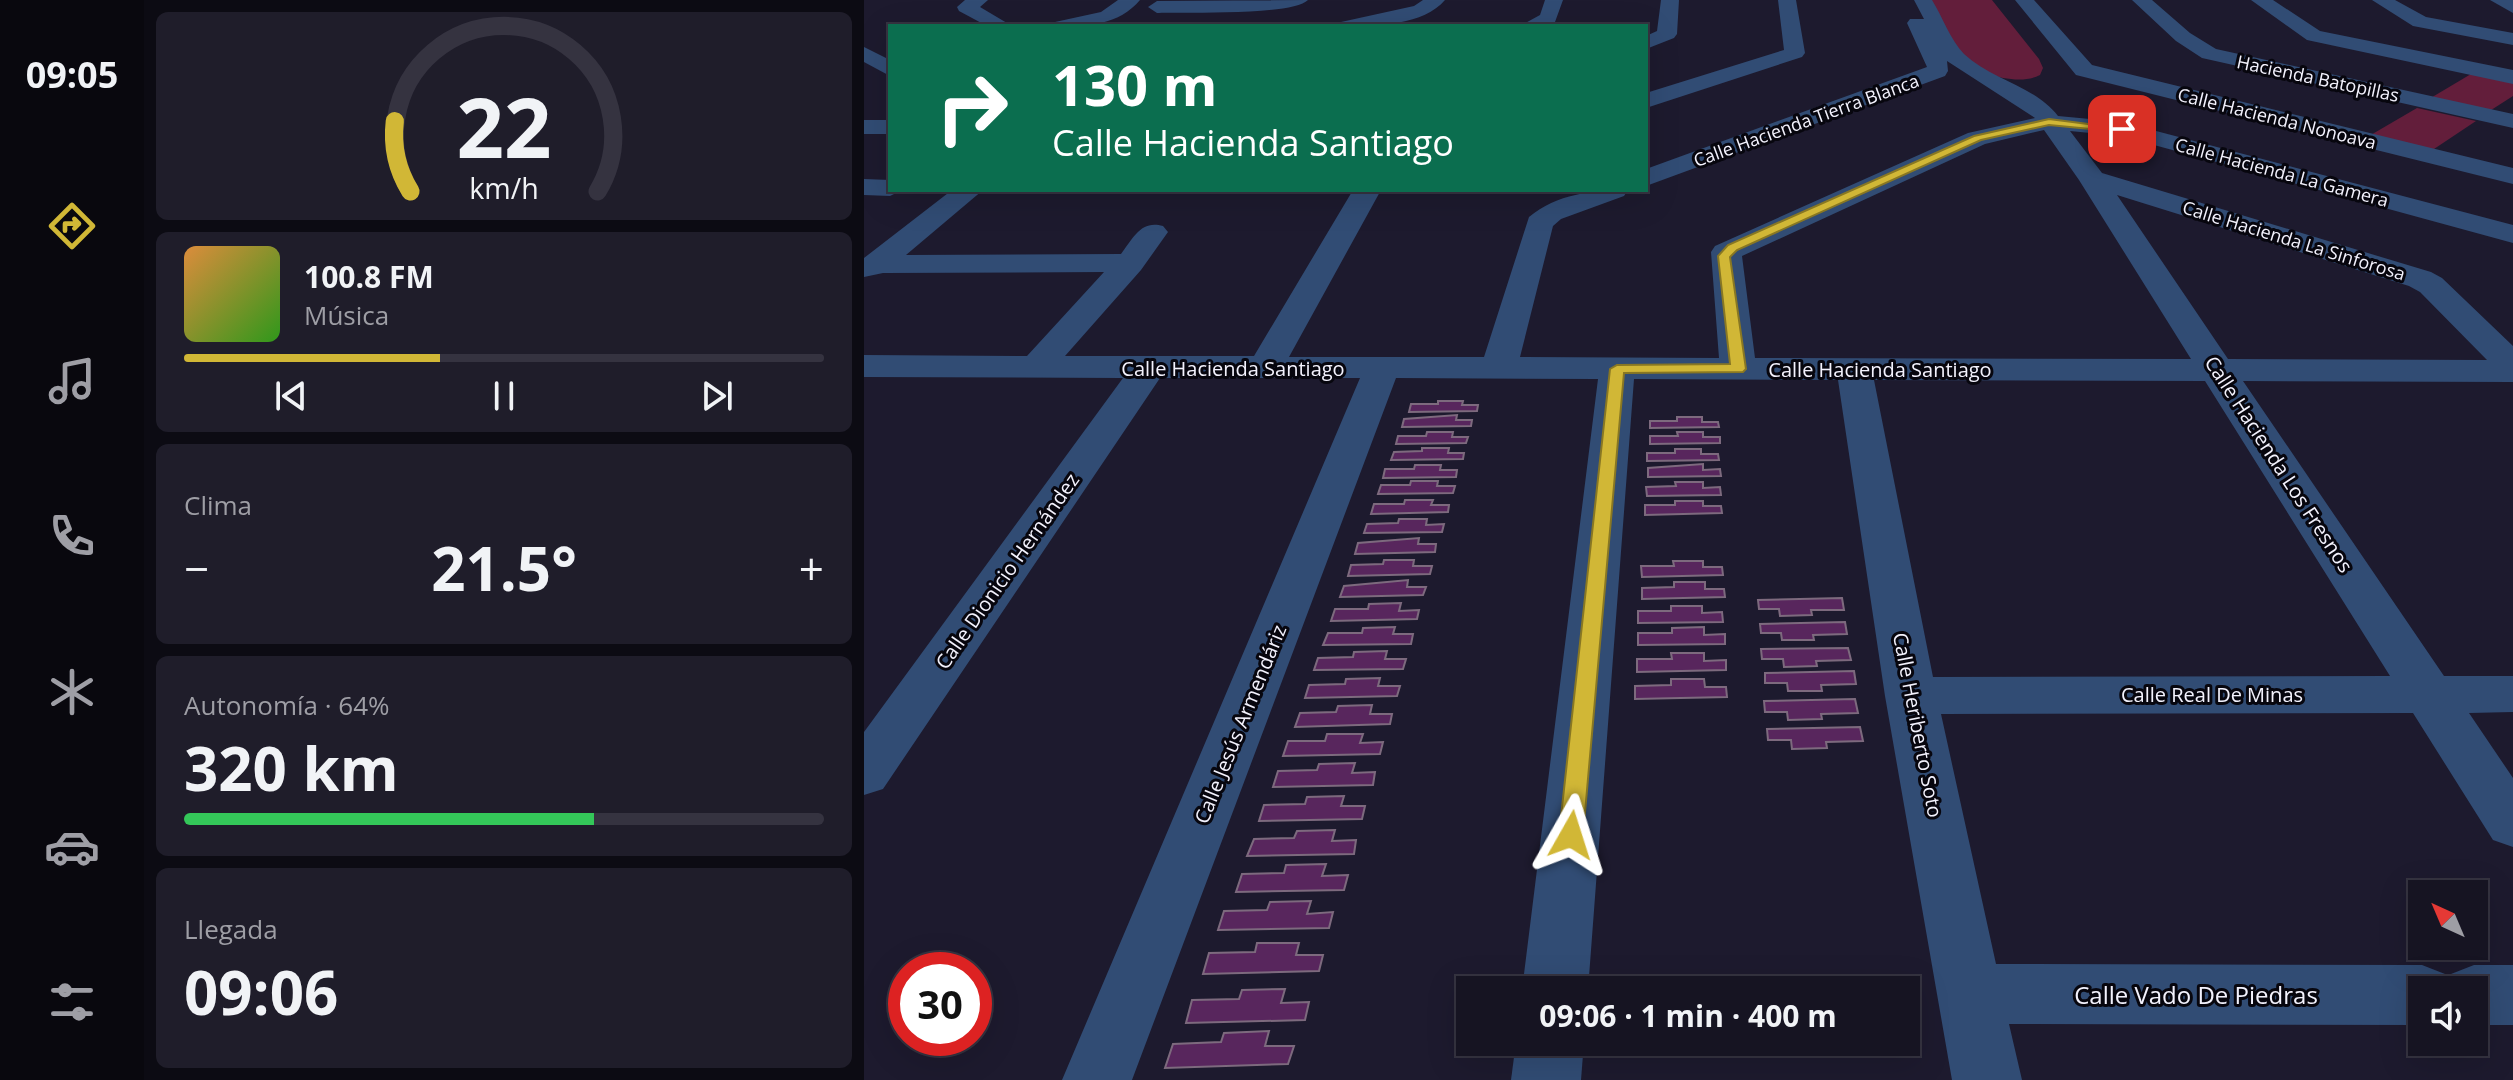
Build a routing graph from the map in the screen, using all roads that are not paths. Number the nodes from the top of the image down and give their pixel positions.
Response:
1 (979, 0) edge
2 (1131, 0) edge
3 (1299, 0) edge
4 (1436, 0) edge
5 (1554, 0) edge
6 (1670, 0) edge
7 (1787, 0) edge
8 (1905, 0) edge
9 (1923, 0) edge
10 (2006, 0) edge
11 (2024, 0) edge
12 (2141, 0) edge
13 (2260, 0) edge
14 (2381, 0) edge
15 (2499, 0) edge
16 (1206, 3) edge
17 (1159, 4) edge
18 (2513, 7) edge
19 (998, 24) edge
20 (1071, 24) edge
21 (1119, 24) edge
22 (1179, 24) edge
23 (1357, 24) edge
24 (1534, 24) edge
25 (2513, 39) edge
26 (1648, 42) edge
27 (864, 53) edge
28 (2055, 64) dead end
29 (888, 68) edge
30 (2513, 77) edge
31 (1648, 100) edge
32 (2043, 100) junction
33 (2513, 121) edge
34 (864, 127) edge
35 (888, 127) edge
36 (2513, 176) edge
37 (1648, 177) edge
38 (2092, 179) junction
39 (864, 187) edge
40 (888, 188) edge
41 (966, 192) edge
42 (1366, 192) edge
43 (1609, 192) edge
44 (1153, 232) dead end
45 (2513, 234) edge
46 (1130, 263) junction
47 (870, 269) edge
48 (864, 366) edge
49 (1037, 366) junction
50 (1149, 367) junction
51 (1499, 368) junction
52 (1264, 369) junction
53 (1382, 369) junction
54 (1617, 369) junction
55 (1738, 369) junction
56 (1854, 369) junction
57 (2513, 369) edge
58 (2219, 370) junction
59 (2425, 693) junction
60 (2513, 694) edge
61 (1911, 696) junction
62 (864, 774) edge
63 (2513, 824) edge
64 (1556, 976) edge
65 (1971, 994) junction
66 (2408, 995) edge
67 (2488, 995) edge
68 (2513, 995) edge
69 (1549, 1056) edge
70 (1097, 1080) edge
71 (1546, 1080) edge
72 (1987, 1080) edge

1 - 19 street
2 - 20 street
3 - 16 street
4 - 23 street
5 - 24 street
6 - 26 street
7 - 31 street
8 - 37 street, Calle Hacienda Tierra Blanca
9 - 32 street, Calle Hacienda La Gamera
10 - 28 street
11 - 36 street, Calle Hacienda Nonoava
12 - 33 street, Hacienda Batopillas
13 - 30 street
14 - 25 street
15 - 18 street
16 - 17 street
16 - 22 street
17 - 21 street
21 - 22 street
27 - 29 street
32 - 38 street, Calle Hacienda Los Fresnos
32 - 45 street, Calle Hacienda La Gamera
32 - 55 street
34 - 35 street
38 - 57 street, Calle Hacienda La Sinforosa
38 - 58 street, Calle Hacienda Los Fresnos
39 - 40 street
41 - 47 street
42 - 52 street
43 - 51 street
44 - 46 street
46 - 47 street
46 - 49 street
48 - 49 street, Calle Hacienda Santiago
49 - 50 street, Calle Hacienda Santiago
50 - 52 street, Calle Hacienda Santiago
50 - 62 street, Calle Dionicio Hernández
51 - 53 street, Calle Hacienda Santiago
51 - 54 street, Calle Hacienda Santiago
52 - 53 street, Calle Hacienda Santiago
53 - 70 street, Calle Jesús Armendáriz
54 - 55 street, Calle Hacienda Santiago
54 - 64 street
55 - 56 street, Calle Hacienda Santiago
56 - 58 street, Calle Hacienda Santiago
56 - 61 street, Calle Heriberto Soto
57 - 58 street, Calle Hacienda Santiago
58 - 59 street, Calle Hacienda Los Fresnos
59 - 60 street, Calle Real De Minas
59 - 61 street, Calle Real De Minas
59 - 63 street, Calle Hacienda Los Fresnos
61 - 65 street, Calle Heriberto Soto
65 - 66 street, Calle Vado De Piedras
65 - 72 street, Calle Heriberto Soto
67 - 68 street
69 - 71 street

